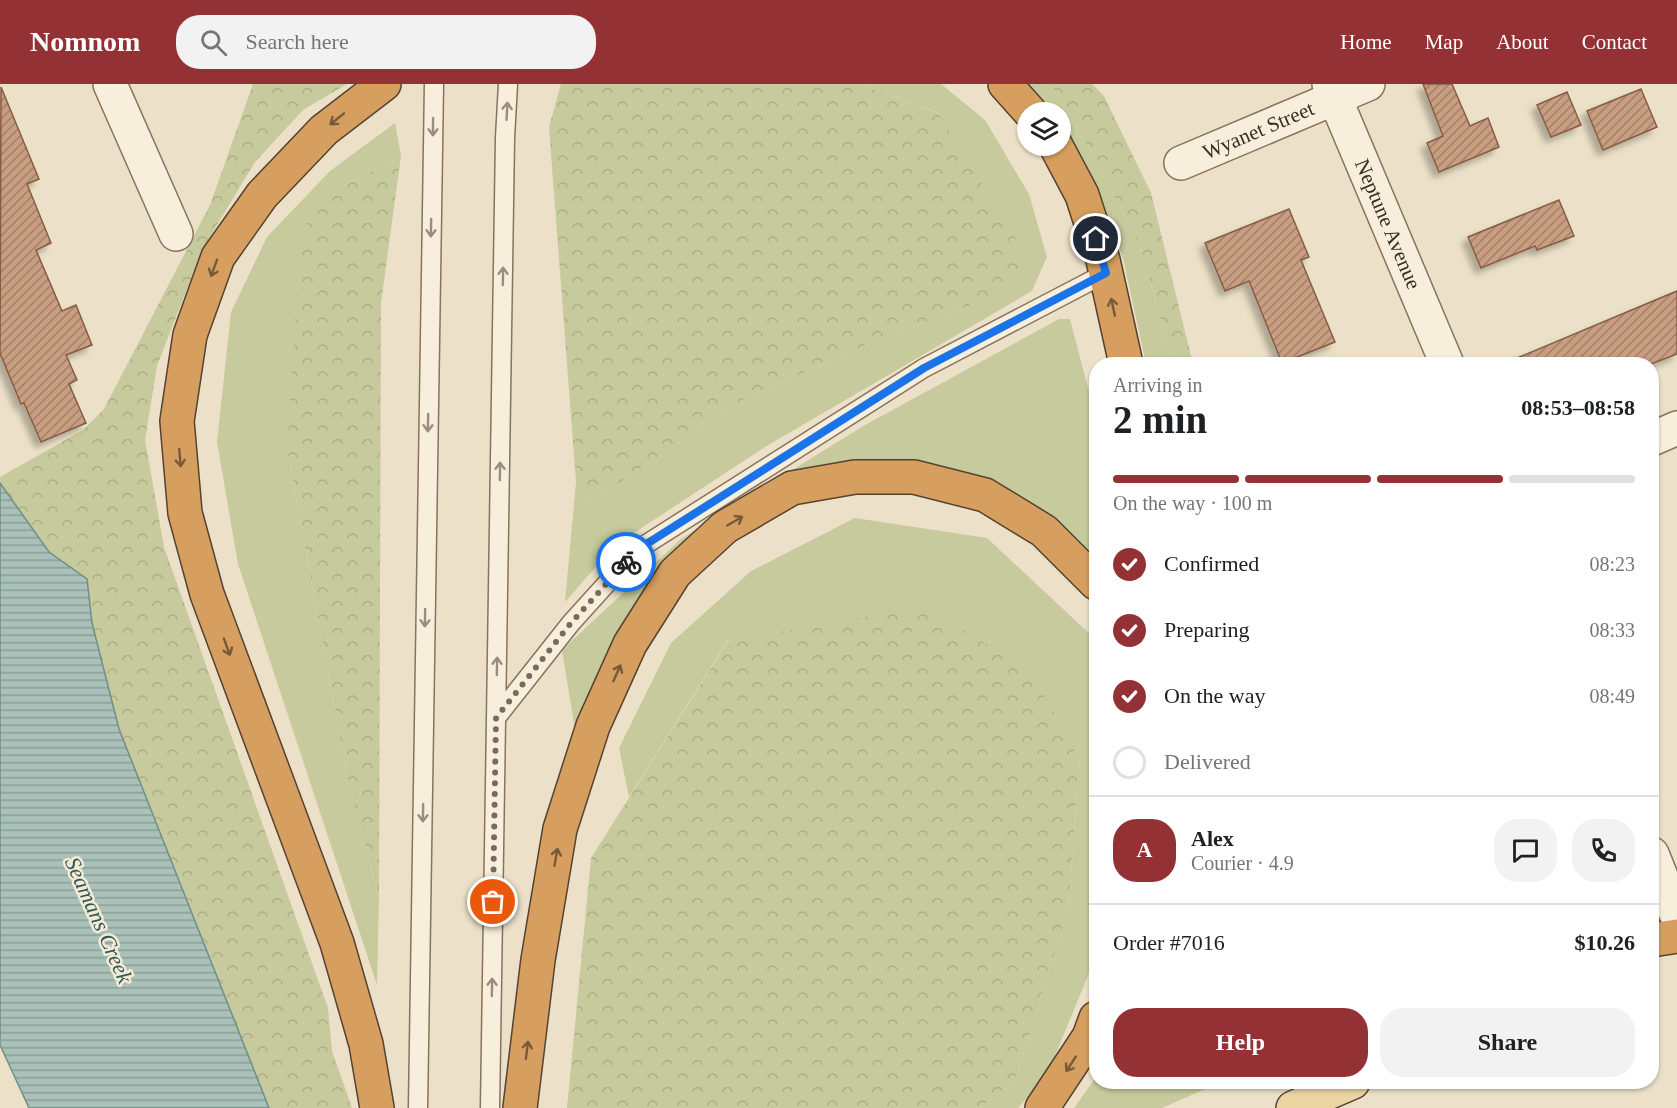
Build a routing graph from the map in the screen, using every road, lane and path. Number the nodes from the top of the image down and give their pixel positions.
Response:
1 (110, 84) edge
2 (384, 84) edge
3 (434, 84) edge
4 (508, 84) edge
5 (1005, 84) edge
6 (1368, 84) edge
7 (1332, 91) edge
8 (1021, 102) edge
9 (1061, 156) edge
10 (1181, 163) dead end
11 (176, 234) dead end
12 (1106, 273) junction
13 (1124, 357) edge
14 (1444, 357) edge
15 (1677, 428) edge
16 (1659, 436) edge
17 (1089, 576) edge
18 (496, 718) junction
19 (1659, 871) edge
20 (1677, 916) edge
21 (1677, 938) edge
22 (1659, 939) edge
23 (1659, 947) edge
24 (1089, 1037) edge
25 (1337, 1089) edge
26 (377, 1108) edge
27 (418, 1108) edge
28 (490, 1108) edge
29 (520, 1108) edge
30 (1042, 1108) edge
31 (1293, 1108) edge

1 - 11 street
2 -> 26 highway
3 -> 27 lane
18 -> 4 lane
5 - 8 highway
6 - 7 street, Wyanet Street
7 - 10 street, Wyanet Street
7 - 14 street, Neptune Avenue
9 - 12 highway
13 -> 12 highway
12 - 18 lane
15 - 16 street
29 -> 17 highway
28 -> 18 lane
19 - 20 street
21 - 22 highway
21 - 23 main road
24 -> 30 highway
25 - 31 main road

